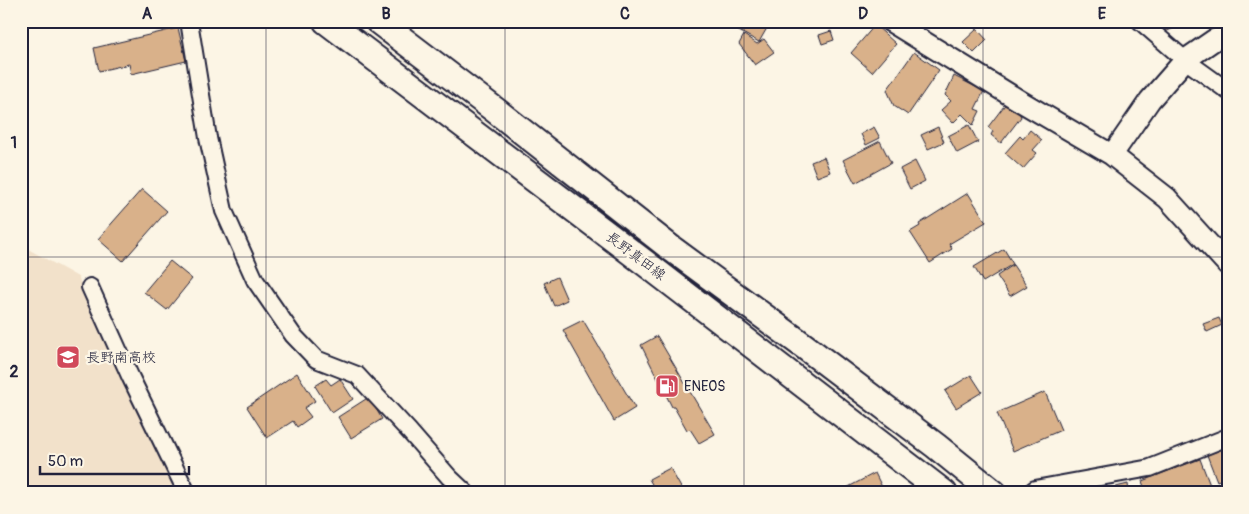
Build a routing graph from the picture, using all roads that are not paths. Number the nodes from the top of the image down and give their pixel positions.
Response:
1 (189, 21) edge
2 (326, 21) edge
3 (378, 21) edge
4 (890, 21) edge
5 (1140, 21) edge
6 (1228, 34) edge
7 (1185, 60) junction
8 (1228, 91) edge
9 (1112, 155) junction
10 (1228, 264) edge
11 (90, 287) dead end
12 (1228, 437) edge
13 (929, 488) edge
14 (186, 493) edge
15 (466, 493) edge
16 (994, 493) edge
17 (1030, 493) edge

1 - 15 street
2 - 13 main road, 長野真田線
3 - 16 main road, 長野真田線
4 - 9 street
5 - 7 street
6 - 7 street
7 - 8 street
7 - 9 street
9 - 10 street
11 - 14 street
12 - 17 street

